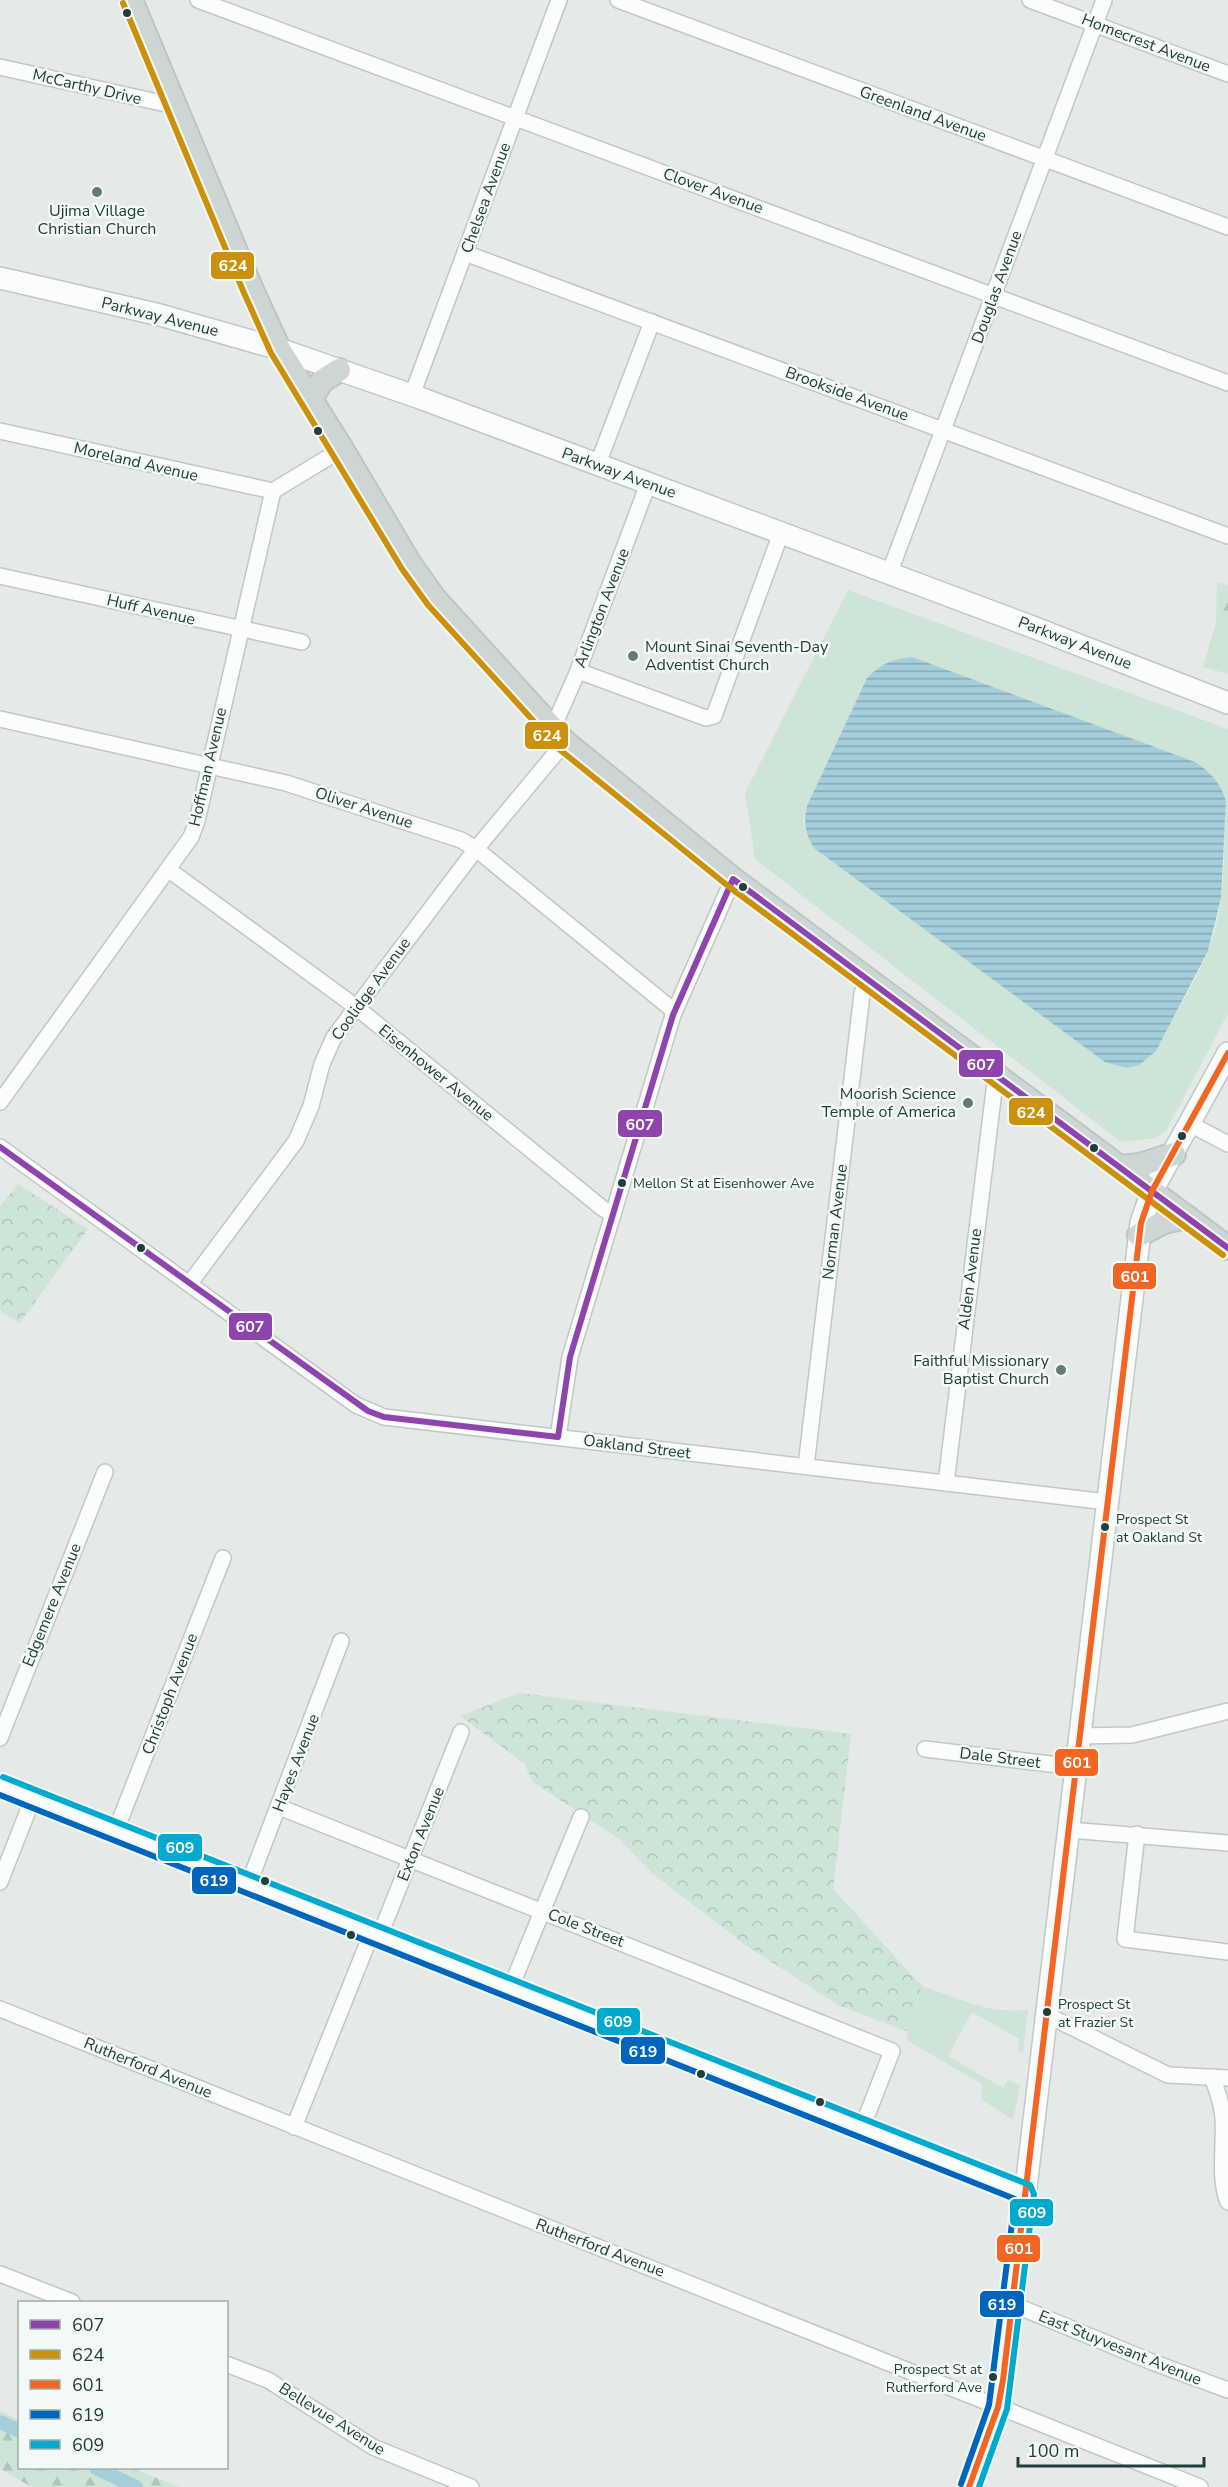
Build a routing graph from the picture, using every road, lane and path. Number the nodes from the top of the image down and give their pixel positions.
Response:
1 (130, 0) edge
2 (198, 0) edge
3 (559, 0) edge
4 (618, 0) edge
5 (1029, 0) edge
6 (1104, 0) edge
7 (1095, 25) junction
8 (0, 67) edge
9 (1228, 74) edge
10 (175, 106) junction
11 (515, 118) junction
12 (1045, 159) junction
13 (1228, 228) edge
14 (465, 253) junction
15 (0, 278) edge
16 (994, 296) junction
17 (652, 322) junction
18 (279, 349) junction
19 (339, 370) junction
20 (1228, 383) edge
21 (412, 395) junction
22 (311, 399) junction
23 (944, 430) junction
24 (0, 431) edge
25 (342, 449) junction
26 (597, 466) junction
27 (648, 484) junction
28 (273, 491) junction
29 (781, 533) junction
30 (1228, 536) edge
31 (889, 574) junction
32 (0, 576) edge
33 (240, 630) junction
34 (302, 642) dead end
35 (578, 671) junction
36 (1228, 703) edge
37 (0, 719) edge
38 (559, 736) junction
39 (209, 766) junction
40 (476, 849) junction
41 (169, 870) junction
42 (733, 879) junction
43 (867, 978) junction
44 (356, 1007) junction
45 (674, 1011) junction
46 (1228, 1053) edge
47 (996, 1074) junction
48 (0, 1102) edge
49 (1190, 1124) junction
50 (1228, 1144) edge
51 (0, 1147) edge
52 (1174, 1154) junction
53 (1120, 1167) junction
54 (1152, 1191) junction
55 (613, 1215) junction
56 (1187, 1218) junction
57 (1138, 1235) junction
58 (1228, 1248) edge
59 (190, 1283) junction
60 (558, 1437) junction
61 (806, 1466) junction
62 (105, 1473) dead end
63 (946, 1483) junction
64 (1107, 1502) junction
65 (223, 1557) dead end
66 (341, 1641) dead end
67 (1228, 1711) edge
68 (461, 1732) dead end
69 (1079, 1736) junction
70 (0, 1738) edge
71 (925, 1749) dead end
72 (1075, 1767) junction
73 (0, 1785) edge
74 (33, 1798) junction
75 (279, 1807) junction
76 (581, 1817) dead end
77 (116, 1830) junction
78 (1069, 1830) junction
79 (1137, 1834) junction
80 (1228, 1843) edge
81 (411, 1859) junction
82 (0, 1882) edge
83 (249, 1883) junction
84 (543, 1912) junction
85 (376, 1933) junction
86 (1228, 1952) edge
87 (511, 1987) junction
88 (0, 2009) edge
89 (1047, 2015) junction
90 (1212, 2077) junction
91 (1228, 2078) edge
92 (294, 2127) junction
93 (862, 2128) junction
94 (1025, 2193) junction
95 (1228, 2202) edge
96 (0, 2274) edge
97 (69, 2301) edge
98 (1012, 2304) junction
99 (228, 2365) edge
100 (1228, 2390) edge
101 (998, 2407) junction
102 (471, 2487) edge
103 (969, 2487) edge
104 (1200, 2487) edge

1 - 10 main road
2 - 11 street, Clover Avenue
3 - 11 street, Chelsea Avenue
4 - 12 street, Greenland Avenue
5 - 7 street, Homecrest Avenue
6 - 7 street, Douglas Avenue
7 - 9 street, Homecrest Avenue
7 - 12 street, Douglas Avenue
8 - 10 street, McCarthy Drive
10 - 18 main road
11 - 14 street, Chelsea Avenue
11 - 16 street, Clover Avenue
12 - 13 street, Greenland Avenue
12 - 16 street, Douglas Avenue
14 - 17 street, Brookside Avenue
14 - 21 street, Chelsea Avenue
15 - 18 street, Parkway Avenue
16 - 20 street, Clover Avenue
16 - 23 street, Douglas Avenue
17 - 23 street, Brookside Avenue
17 - 26 street
18 - 19 street, Parkway Avenue
18 - 22 main road
19 - 21 street, Parkway Avenue
19 - 22 main road
21 - 26 street, Parkway Avenue
22 - 25 main road
23 - 30 street, Brookside Avenue
23 - 31 street, Douglas Avenue
24 - 28 street, Moreland Avenue
25 - 28 street
25 - 38 main road
26 - 27 street, Parkway Avenue
27 - 29 street, Parkway Avenue
27 - 35 street, Arlington Avenue
28 - 33 street, Hoffman Avenue
29 - 31 street, Parkway Avenue
29 - 35 street
31 - 36 street, Parkway Avenue
32 - 33 street, Huff Avenue
33 - 34 street, Huff Avenue
33 - 39 street, Hoffman Avenue
35 - 38 street, Arlington Avenue
37 - 39 street, Oliver Avenue
38 - 40 street, Coolidge Avenue
38 - 42 main road
39 - 40 street, Oliver Avenue
39 - 41 street, Hoffman Avenue
40 - 44 street, Coolidge Avenue
40 - 45 street, Oliver Avenue
41 - 44 street, Eisenhower Avenue
41 - 48 street, Hoffman Avenue
42 - 43 main road
42 - 45 street
43 - 47 main road
43 - 61 street, Norman Avenue
44 - 55 street, Eisenhower Avenue
44 - 59 street, Coolidge Avenue
45 - 55 street
46 - 49 street
47 - 53 main road
47 - 63 street, Alden Avenue
49 - 50 street
49 - 52 street
51 - 59 street, Oakland Street
52 - 53 main road
52 - 54 street
53 - 54 main road
54 - 56 main road
54 - 57 street
55 - 60 street
56 - 57 main road
56 - 58 main road
57 - 64 street
59 - 60 street, Oakland Street
60 - 61 street, Oakland Street
61 - 63 street, Oakland Street
62 - 70 street, Edgemere Avenue
63 - 64 street, Oakland Street
64 - 69 street
65 - 77 street, Christoph Avenue
66 - 75 street, Hayes Avenue
67 - 69 street
68 - 81 street, Exton Avenue
69 - 72 street
71 - 72 street, Dale Street
72 - 78 street
73 - 74 street
74 - 77 street
74 - 82 street
75 - 81 street, Cole Street
75 - 83 street, Hayes Avenue
76 - 84 street
77 - 83 street
78 - 79 street
78 - 89 street
79 - 80 street
79 - 86 street
81 - 84 street, Cole Street
81 - 85 street, Exton Avenue
83 - 85 street
84 - 87 street
84 - 93 street, Cole Street
85 - 87 street
85 - 92 street, Exton Avenue
87 - 93 street
88 - 92 street, Rutherford Avenue
89 - 90 street
89 - 94 street
90 - 91 street
90 - 95 street
92 - 101 street, Rutherford Avenue
93 - 94 street
94 - 98 street
96 - 97 street
98 - 100 street, East Stuyvesant Avenue
98 - 101 street
99 - 102 street, Bellevue Avenue
101 - 103 street
101 - 104 street, Rutherford Avenue

